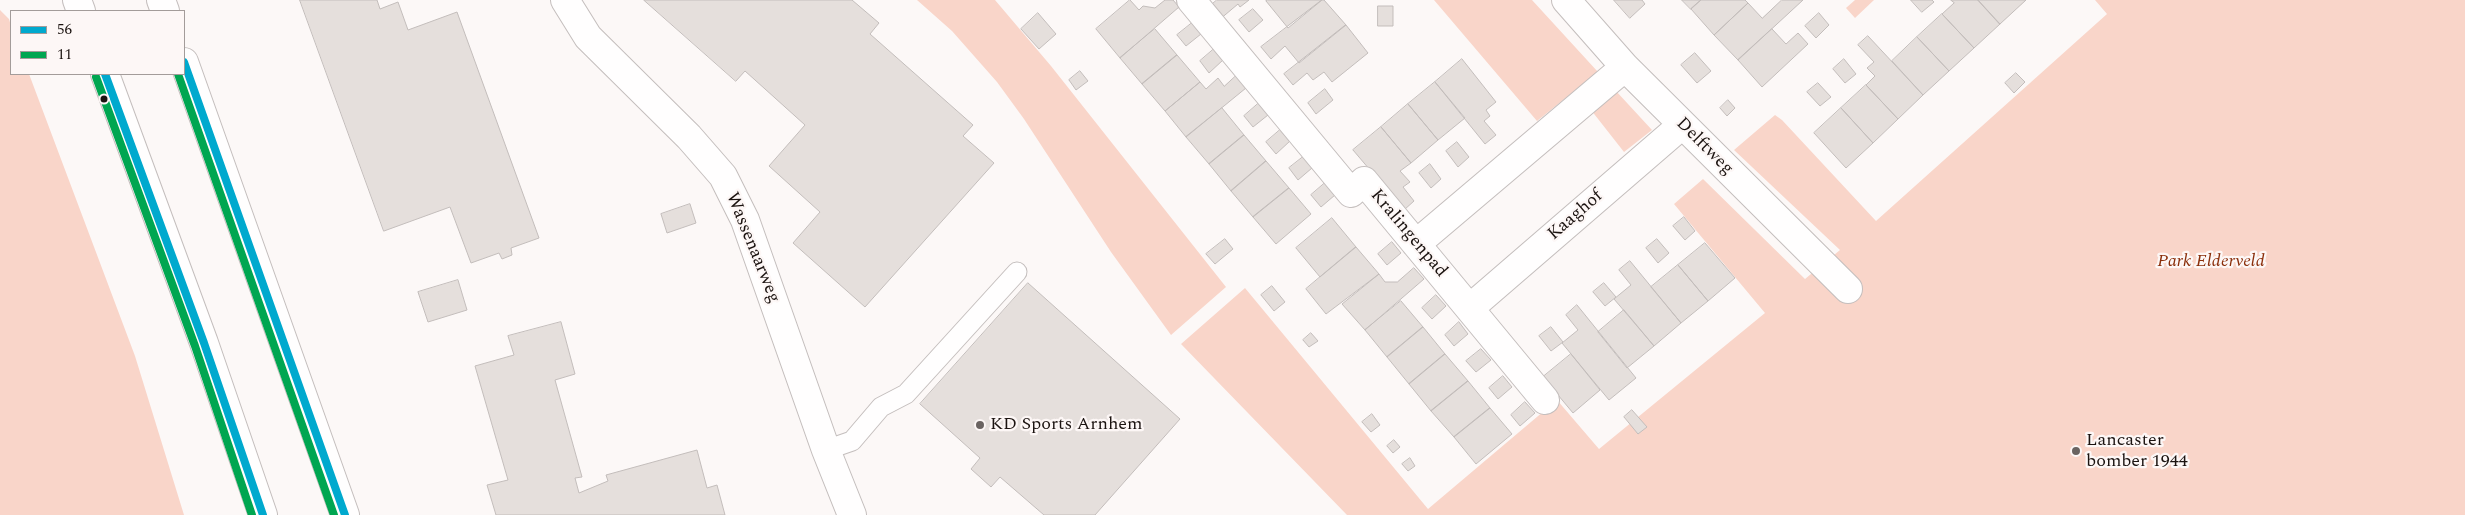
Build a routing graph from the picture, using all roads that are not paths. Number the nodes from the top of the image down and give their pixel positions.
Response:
1 (565, 0) edge
2 (1191, 0) edge
3 (1566, 0) edge
4 (185, 65) edge
5 (1626, 67) junction
6 (106, 75) edge
7 (1682, 125) junction
8 (1416, 244) junction
9 (1017, 272) dead end
10 (1848, 289) dead end
11 (1470, 308) junction
12 (1545, 400) dead end
13 (826, 450) junction
14 (263, 515) edge
15 (345, 515) edge
16 (852, 515) edge

1 - 13 street, Wassenaarweg
2 - 8 street, Kralingenpad
3 - 5 street, Delftweg
4 - 15 street
5 - 7 street, Delftweg
5 - 8 street
6 - 14 street
7 - 10 street, Delftweg
7 - 11 street, Kaaghof
8 - 11 street, Kralingenpad
9 - 13 lane
11 - 12 street, Kralingenpad
13 - 16 street, Wassenaarweg

